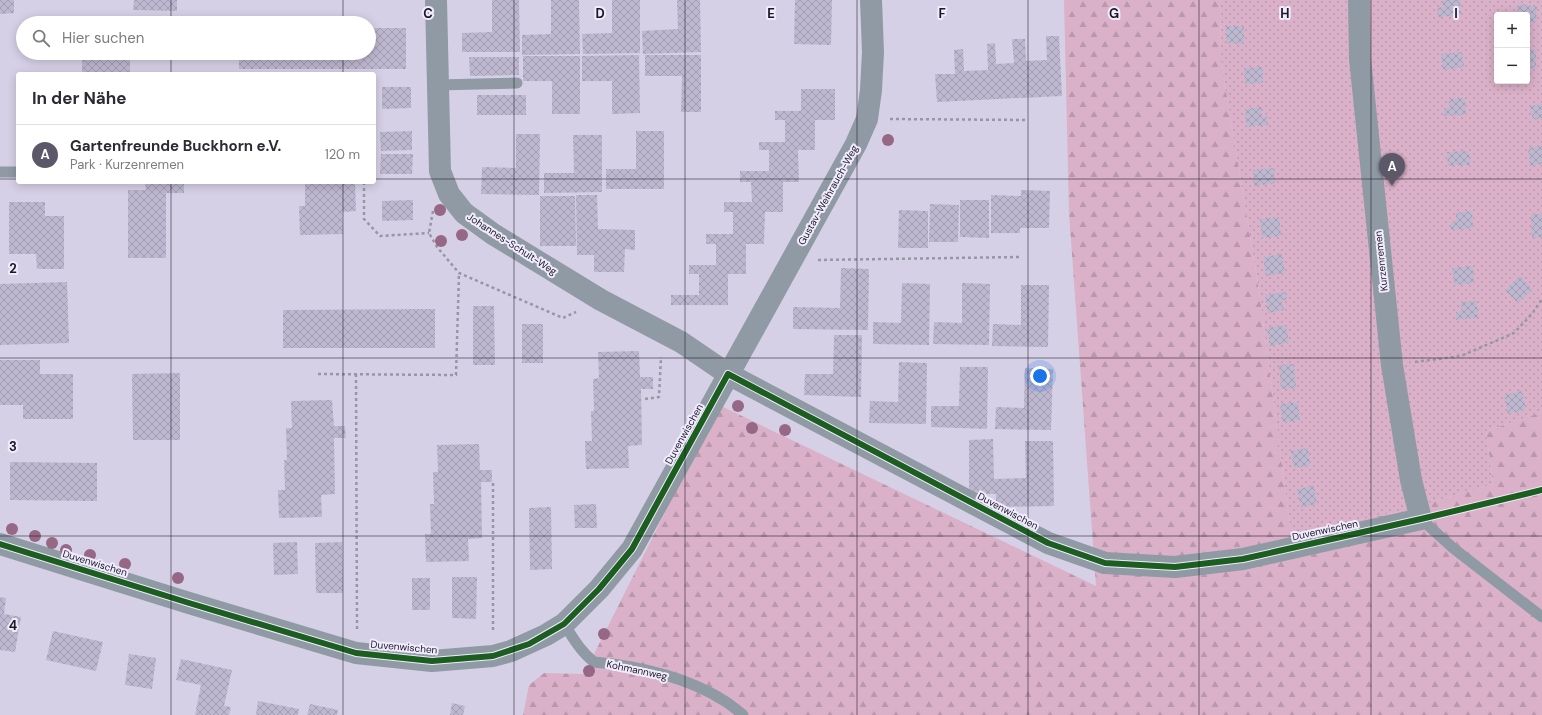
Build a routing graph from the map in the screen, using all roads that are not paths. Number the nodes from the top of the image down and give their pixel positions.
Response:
1 (436, 0) edge
2 (871, 0) edge
3 (1359, 0) edge
4 (517, 83) dead end
5 (438, 85) junction
6 (0, 172) edge
7 (16, 172) edge
8 (728, 374) junction
9 (1421, 519) junction
10 (0, 544) edge
11 (1542, 617) edge
12 (564, 624) junction
13 (743, 715) edge

1 - 5 street, Johannes-Schult-Weg
2 - 8 street, Gustav-Weihrauch-Weg
3 - 9 street, Kurzenremen
4 - 5 lane
5 - 8 street, Johannes-Schult-Weg
6 - 7 lane
8 - 9 street, Duvenwischen
8 - 12 street, Duvenwischen
9 - 11 lane
10 - 12 street, Duvenwischen
12 - 13 lane, Kohmannweg

